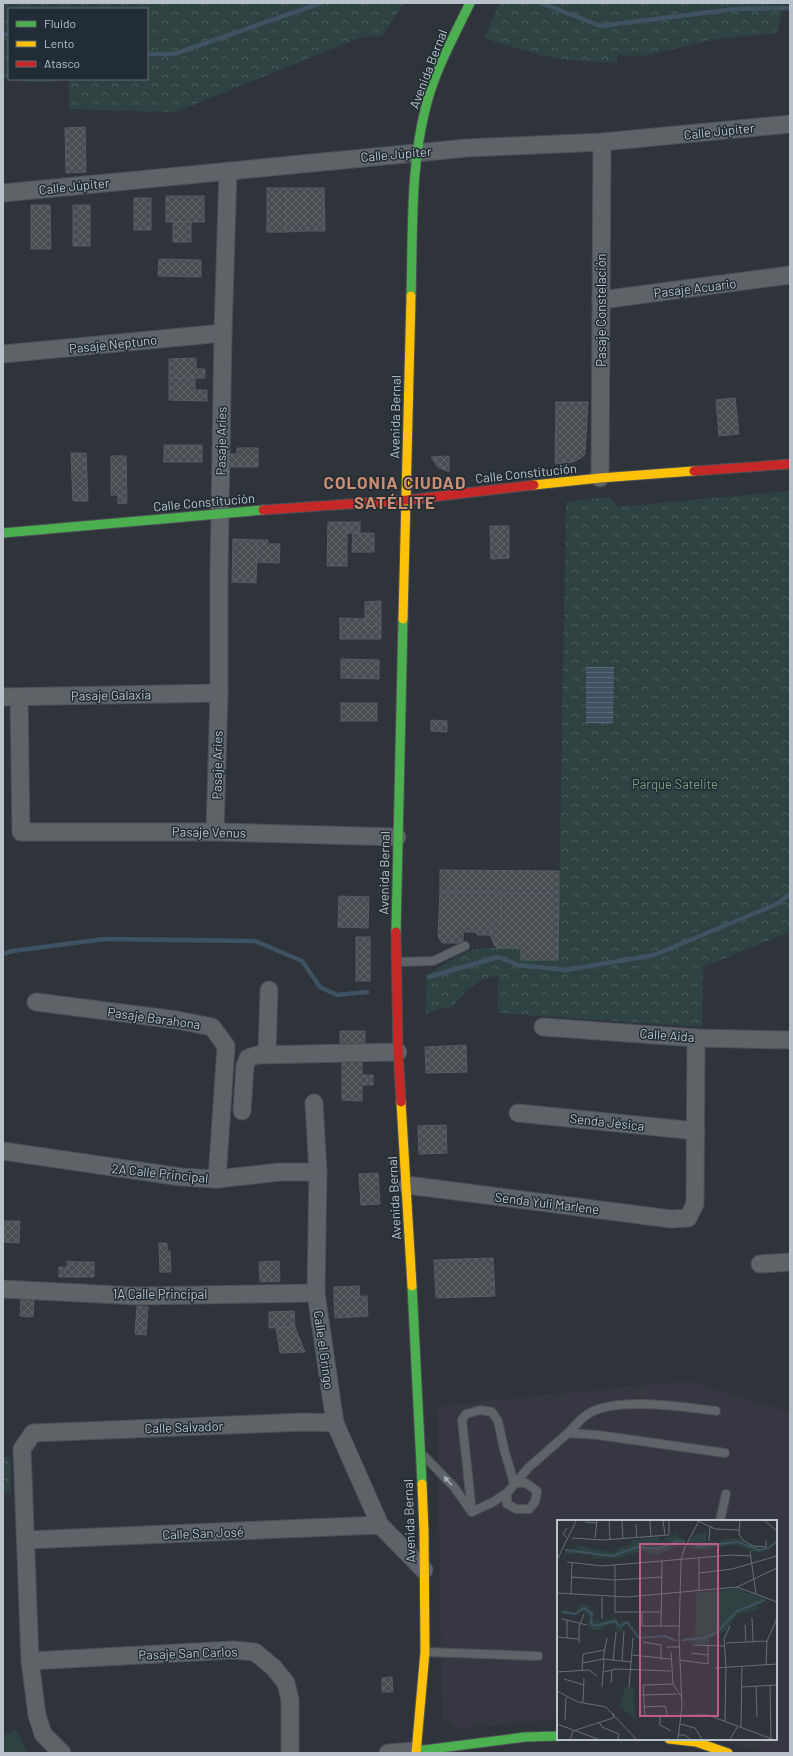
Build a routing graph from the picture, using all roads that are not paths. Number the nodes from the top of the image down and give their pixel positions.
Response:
1 (470, 3) edge
2 (790, 124) edge
3 (602, 142) junction
4 (418, 152) junction
5 (228, 171) junction
6 (3, 193) edge
7 (790, 275) edge
8 (601, 300) junction
9 (223, 333) junction
10 (3, 354) edge
11 (790, 464) edge
12 (600, 478) junction
13 (407, 500) junction
14 (220, 513) junction
15 (3, 533) edge
16 (219, 693) junction
17 (11, 697) edge
18 (215, 832) junction
19 (397, 837) junction
20 (465, 946) dead end
21 (396, 962) junction
22 (269, 990) dead end
23 (36, 1002) dead end
24 (543, 1027) dead end
25 (696, 1038) junction
26 (790, 1040) edge
27 (398, 1052) junction
28 (267, 1054) junction
29 (314, 1103) dead end
30 (242, 1111) dead end
31 (518, 1113) dead end
32 (696, 1131) junction
33 (3, 1150) edge
34 (318, 1172) junction
35 (217, 1179) junction
36 (407, 1185) junction
37 (790, 1262) edge
38 (760, 1264) dead end
39 (3, 1290) edge
40 (316, 1293) junction
41 (716, 1411) dead end
42 (334, 1423) junction
43 (568, 1433) junction
44 (420, 1453) junction
45 (725, 1453) dead end
46 (514, 1484) junction
47 (507, 1493) junction
48 (726, 1494) dead end
49 (472, 1512) junction
50 (720, 1520) edge
51 (380, 1525) junction
52 (26, 1540) junction
53 (424, 1570) junction
54 (425, 1652) junction
55 (538, 1656) dead end
56 (30, 1660) junction
57 (557, 1736) edge
58 (696, 1740) edge
59 (416, 1752) edge
60 (62, 1753) edge
61 (290, 1753) edge
62 (388, 1753) edge
63 (728, 1753) edge

1 - 4 main road, Avenida Bernal
2 - 3 street, Calle Júpiter
3 - 4 street, Calle Júpiter
3 - 8 street, Pasaje Constelación
4 - 5 street, Calle Júpiter
4 - 13 main road, Avenida Bernal
5 - 6 street, Calle Júpiter
5 - 9 street, Pasaje Aries
7 - 8 street, Pasaje Acuario
8 - 12 street, Pasaje Constelación
9 - 10 street, Pasaje Neptuno
9 - 14 street, Pasaje Aries
11 - 12 main road, Calle Constitución
12 - 13 main road, Calle Constitución
13 - 14 main road, Calle Constitución
13 - 19 main road, Avenida Bernal
14 - 15 main road, Calle Constitución
14 - 16 street, Pasaje Aries
16 - 17 street, Pasaje Galaxia
16 - 18 street, Pasaje Aries
17 - 18 street, Pasaje Venus
18 - 19 street, Pasaje Venus
19 - 21 main road, Avenida Bernal
20 - 21 lane
21 - 27 main road, Avenida Bernal
22 - 28 street
23 - 35 street, Pasaje Barahona
24 - 25 street, Calle Aida
25 - 26 street, Calle Aida
25 - 32 street
27 - 28 street
27 - 36 main road, Avenida Bernal
28 - 30 street
29 - 34 street, Calle el Gringo
31 - 32 street, Senda Jésica
32 - 36 street, Senda Yuli Marlene
33 - 35 street, 2A Calle Principal
34 - 35 street, 2A Calle Principal
34 - 40 street, Calle el Gringo
36 - 44 main road, Avenida Bernal
37 - 38 street
39 - 40 street, 1A Calle Principal
40 - 42 street, Calle el Gringo
41 - 43 lane
42 - 51 street, Calle el Gringo
42 - 52 street, Calle Salvador
43 - 45 lane
43 - 46 lane
49 -> 44 lane
44 - 53 main road, Avenida Bernal
46 - 47 lane
46 - 47 lane
46 - 49 lane
47 - 49 lane
48 - 50 lane
51 - 52 street, Calle San José
51 - 53 street, Calle el Gringo
52 - 56 street
53 - 54 main road, Avenida Bernal
54 - 55 lane
54 - 59 main road, Avenida Bernal
56 - 60 street
56 - 61 street, Pasaje San Carlos
57 - 59 main road
58 - 63 main road
59 - 62 street

